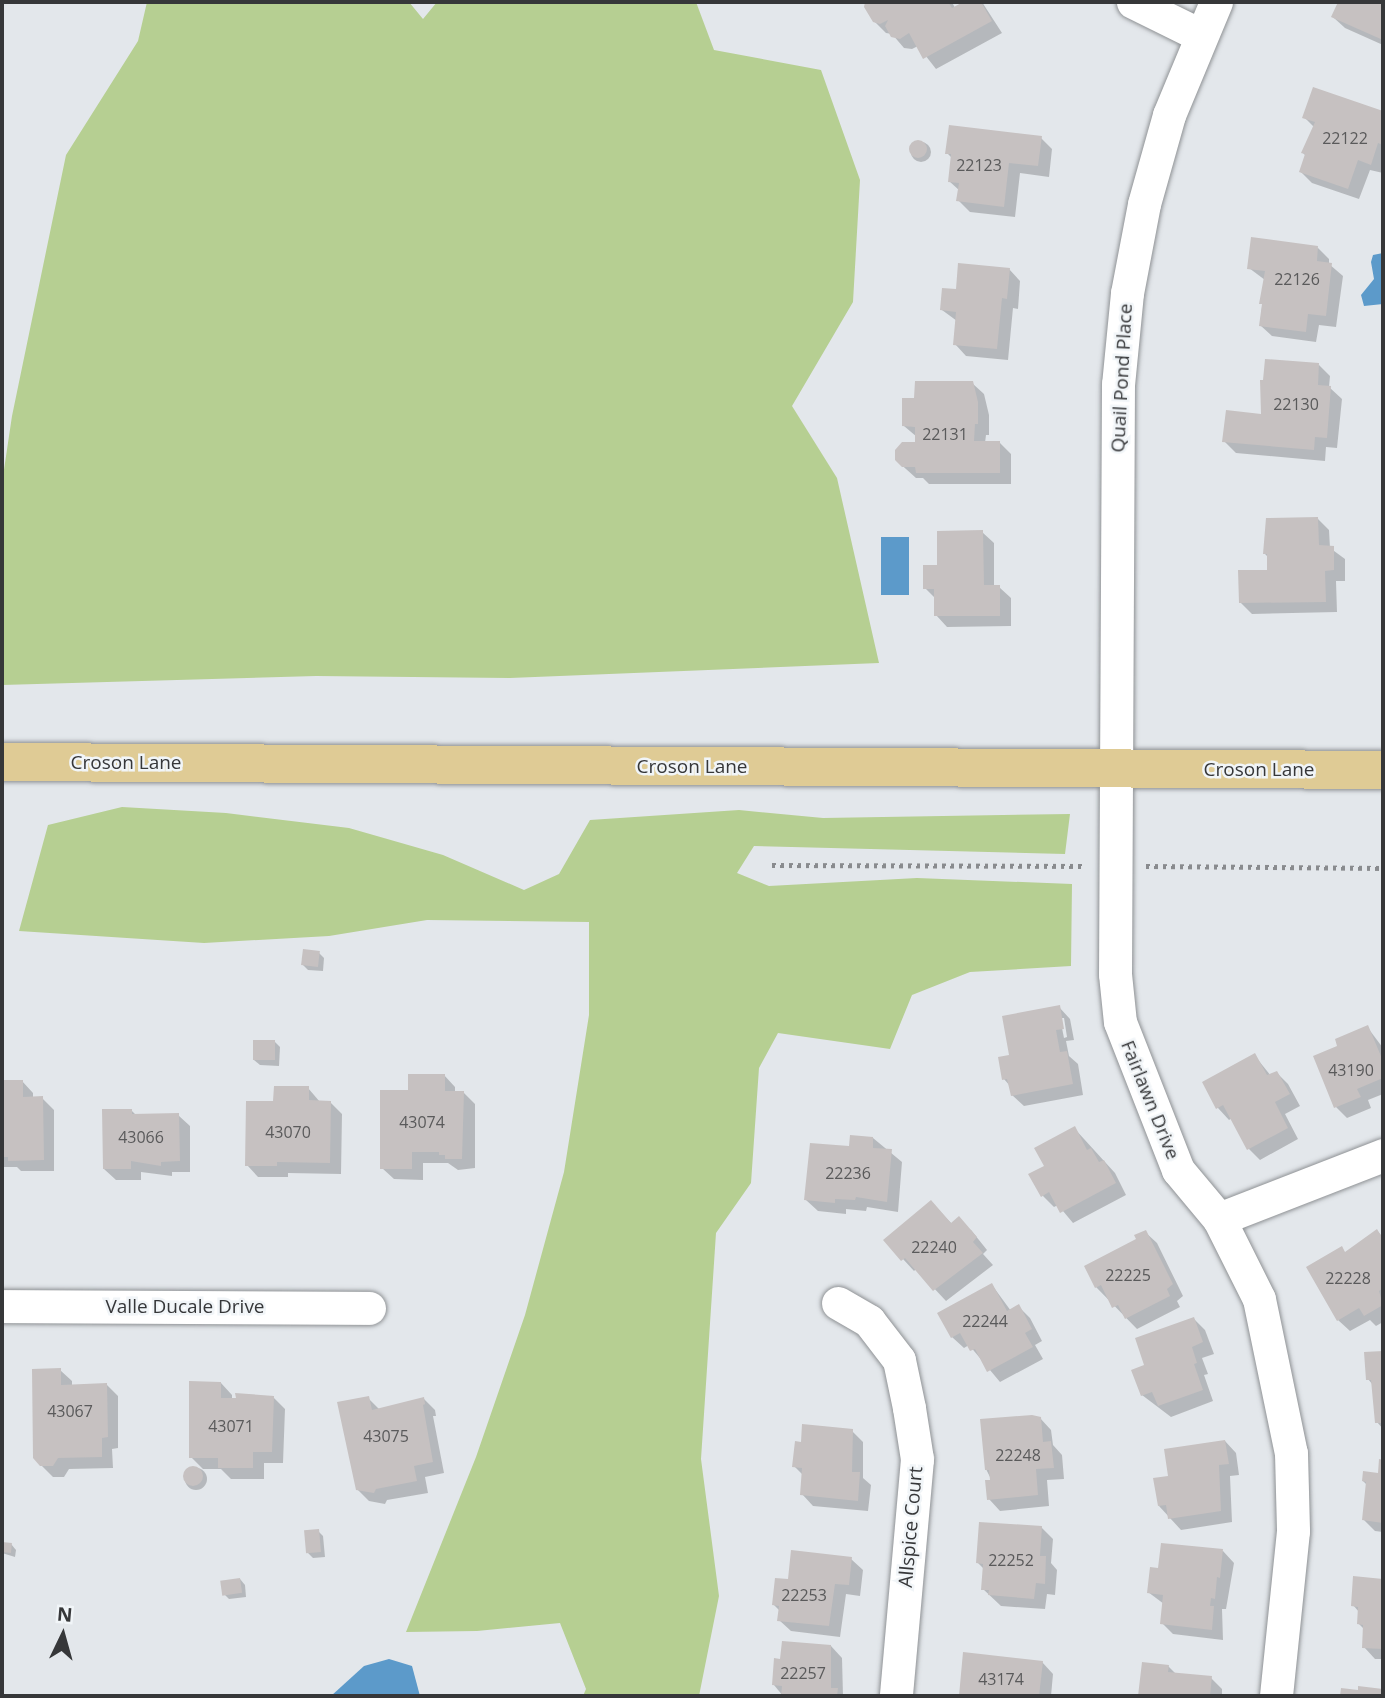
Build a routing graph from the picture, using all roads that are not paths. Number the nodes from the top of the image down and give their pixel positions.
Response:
1 (1133, 2) edge
2 (1216, 2) edge
3 (1200, 36) junction
4 (2, 762) edge
5 (1115, 770) junction
6 (1383, 770) edge
7 (1383, 1155) edge
8 (1219, 1219) junction
9 (838, 1303) dead end
10 (2, 1306) edge
11 (369, 1308) dead end
12 (896, 1696) edge
13 (1276, 1696) edge

1 - 3 street
2 - 3 street, Quail Pond Place
3 - 5 street, Quail Pond Place
4 - 5 main road, Croson Lane
5 - 6 main road, Croson Lane
5 - 8 street, Fairlawn Drive
7 - 8 street
8 - 13 street, Fairlawn Drive
9 - 12 street, Allspice Court
10 - 11 street, Valle Ducale Drive

